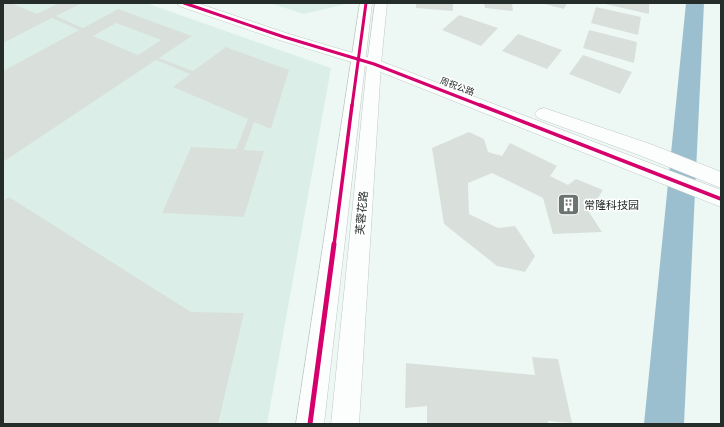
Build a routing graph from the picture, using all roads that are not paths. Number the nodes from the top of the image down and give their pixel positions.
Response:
1 (184, 3) edge
2 (224, 3) edge
3 (366, 3) edge
4 (381, 3) edge
5 (367, 56) junction
6 (645, 160) junction
7 (721, 180) edge
8 (721, 199) edge
9 (310, 424) edge
10 (346, 424) edge

1 - 5 street, 周祝公路
2 - 5 street, 周祝公路
3 - 5 street
4 - 5 street, 芙蓉花路
5 - 6 street, 周祝公路
5 - 9 street
5 - 10 street, 芙蓉花路
6 - 7 street, 周祝公路
6 - 8 street, 周祝公路

